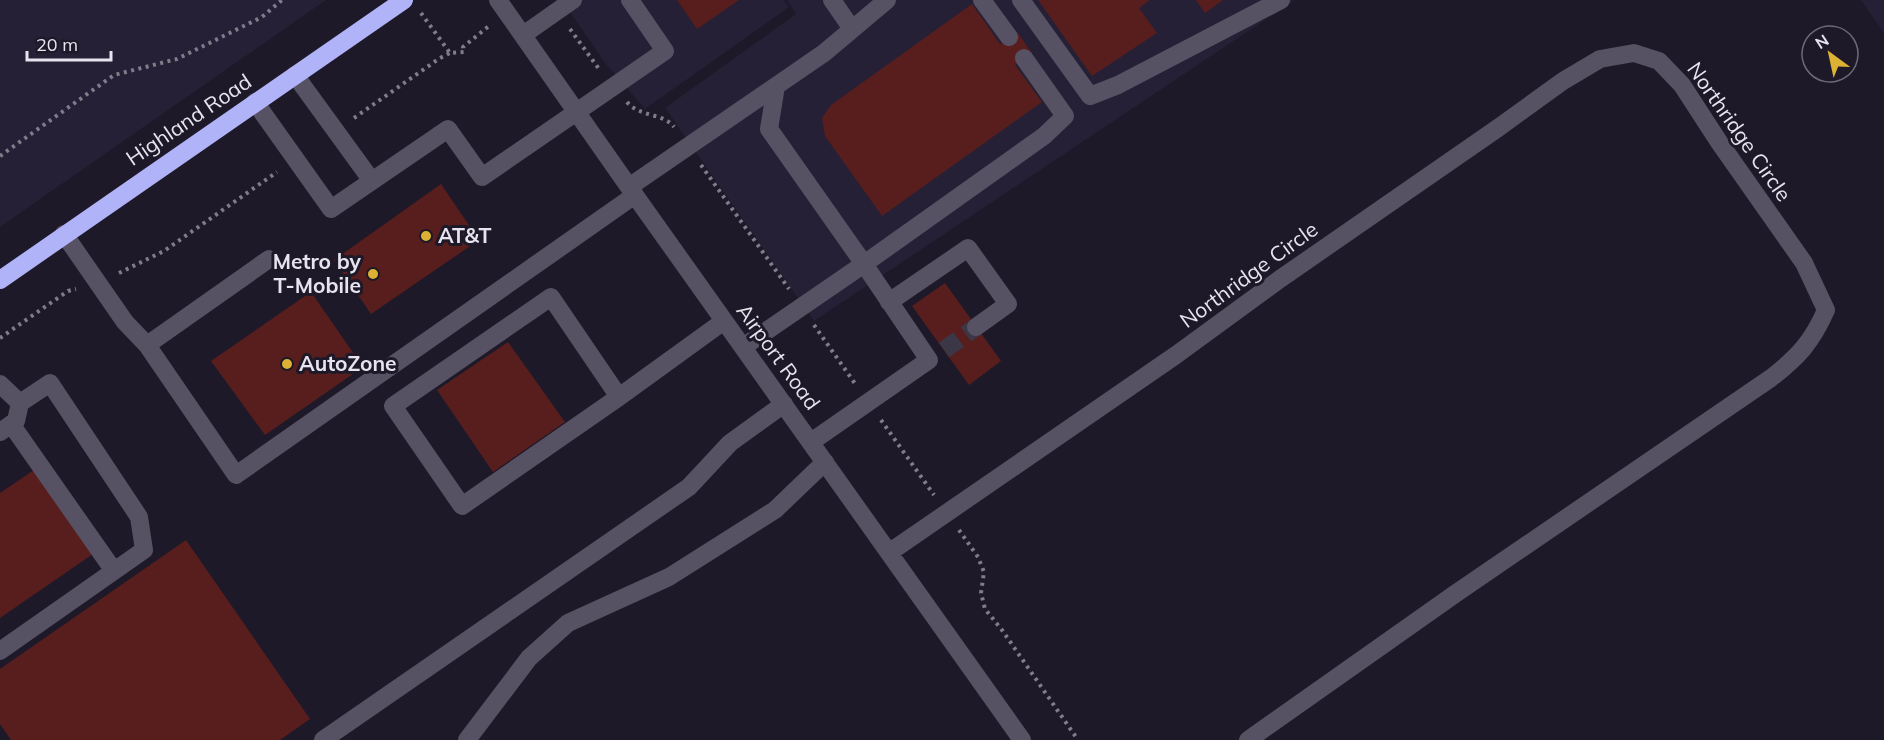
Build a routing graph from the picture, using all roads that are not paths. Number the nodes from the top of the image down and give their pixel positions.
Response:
1 (498, 0) edge
2 (630, 0) edge
3 (832, 0) edge
4 (887, 0) edge
5 (982, 0) edge
6 (1022, 0) edge
7 (1281, 0) edge
8 (412, 4) edge
9 (565, 5) edge
10 (852, 29) junction
11 (523, 35) junction
12 (1009, 37) dead end
13 (1024, 58) dead end
14 (295, 75) junction
15 (776, 86) junction
16 (1090, 96) junction
17 (255, 102) junction
18 (577, 112) junction
19 (1065, 116) junction
20 (372, 181) junction
21 (632, 191) junction
22 (64, 234) junction
23 (269, 259) dead end
24 (864, 264) junction
25 (0, 280) edge
26 (889, 302) junction
27 (724, 321) junction
28 (976, 327) tunnel mouth
29 (147, 345) junction
30 (743, 347) junction
31 (0, 384) edge
32 (619, 397) junction
33 (20, 403) junction
34 (784, 404) junction
35 (6, 428) edge
36 (811, 442) junction
37 (825, 462) junction
38 (890, 552) junction
39 (114, 571) junction
40 (0, 651) edge
41 (323, 740) edge
42 (467, 740) edge
43 (1022, 740) edge
44 (1248, 740) edge

1 - 11 street, Airport Road
2 - 18 street
3 - 10 street
4 - 10 street
5 - 12 street
6 - 16 street
7 - 16 street
8 - 14 highway, Highland Road
9 - 11 street
10 - 15 street
11 - 18 street, Airport Road
13 - 19 street
14 - 17 highway, Highland Road
14 - 20 street
15 - 21 street
15 - 24 street
16 - 19 street
17 - 20 street
17 - 22 highway, Highland Road
18 - 20 street
18 - 21 street, Airport Road
19 - 24 street
21 - 27 street, Airport Road
21 - 29 street
22 - 25 highway, Highland Road
22 - 29 street
23 - 29 street
24 - 26 street
24 - 30 street
26 - 28 street
26 - 36 street
27 - 30 street, Airport Road
27 - 32 street
30 - 34 street, Airport Road
31 - 33 street
32 - 32 street
33 - 35 street
33 - 39 street
34 - 36 street, Airport Road
34 - 41 street
35 - 39 street
36 - 37 street, Airport Road
37 - 38 street, Airport Road
37 - 42 street
38 - 43 street, Airport Road
38 - 44 street, Northridge Circle
39 - 40 street

